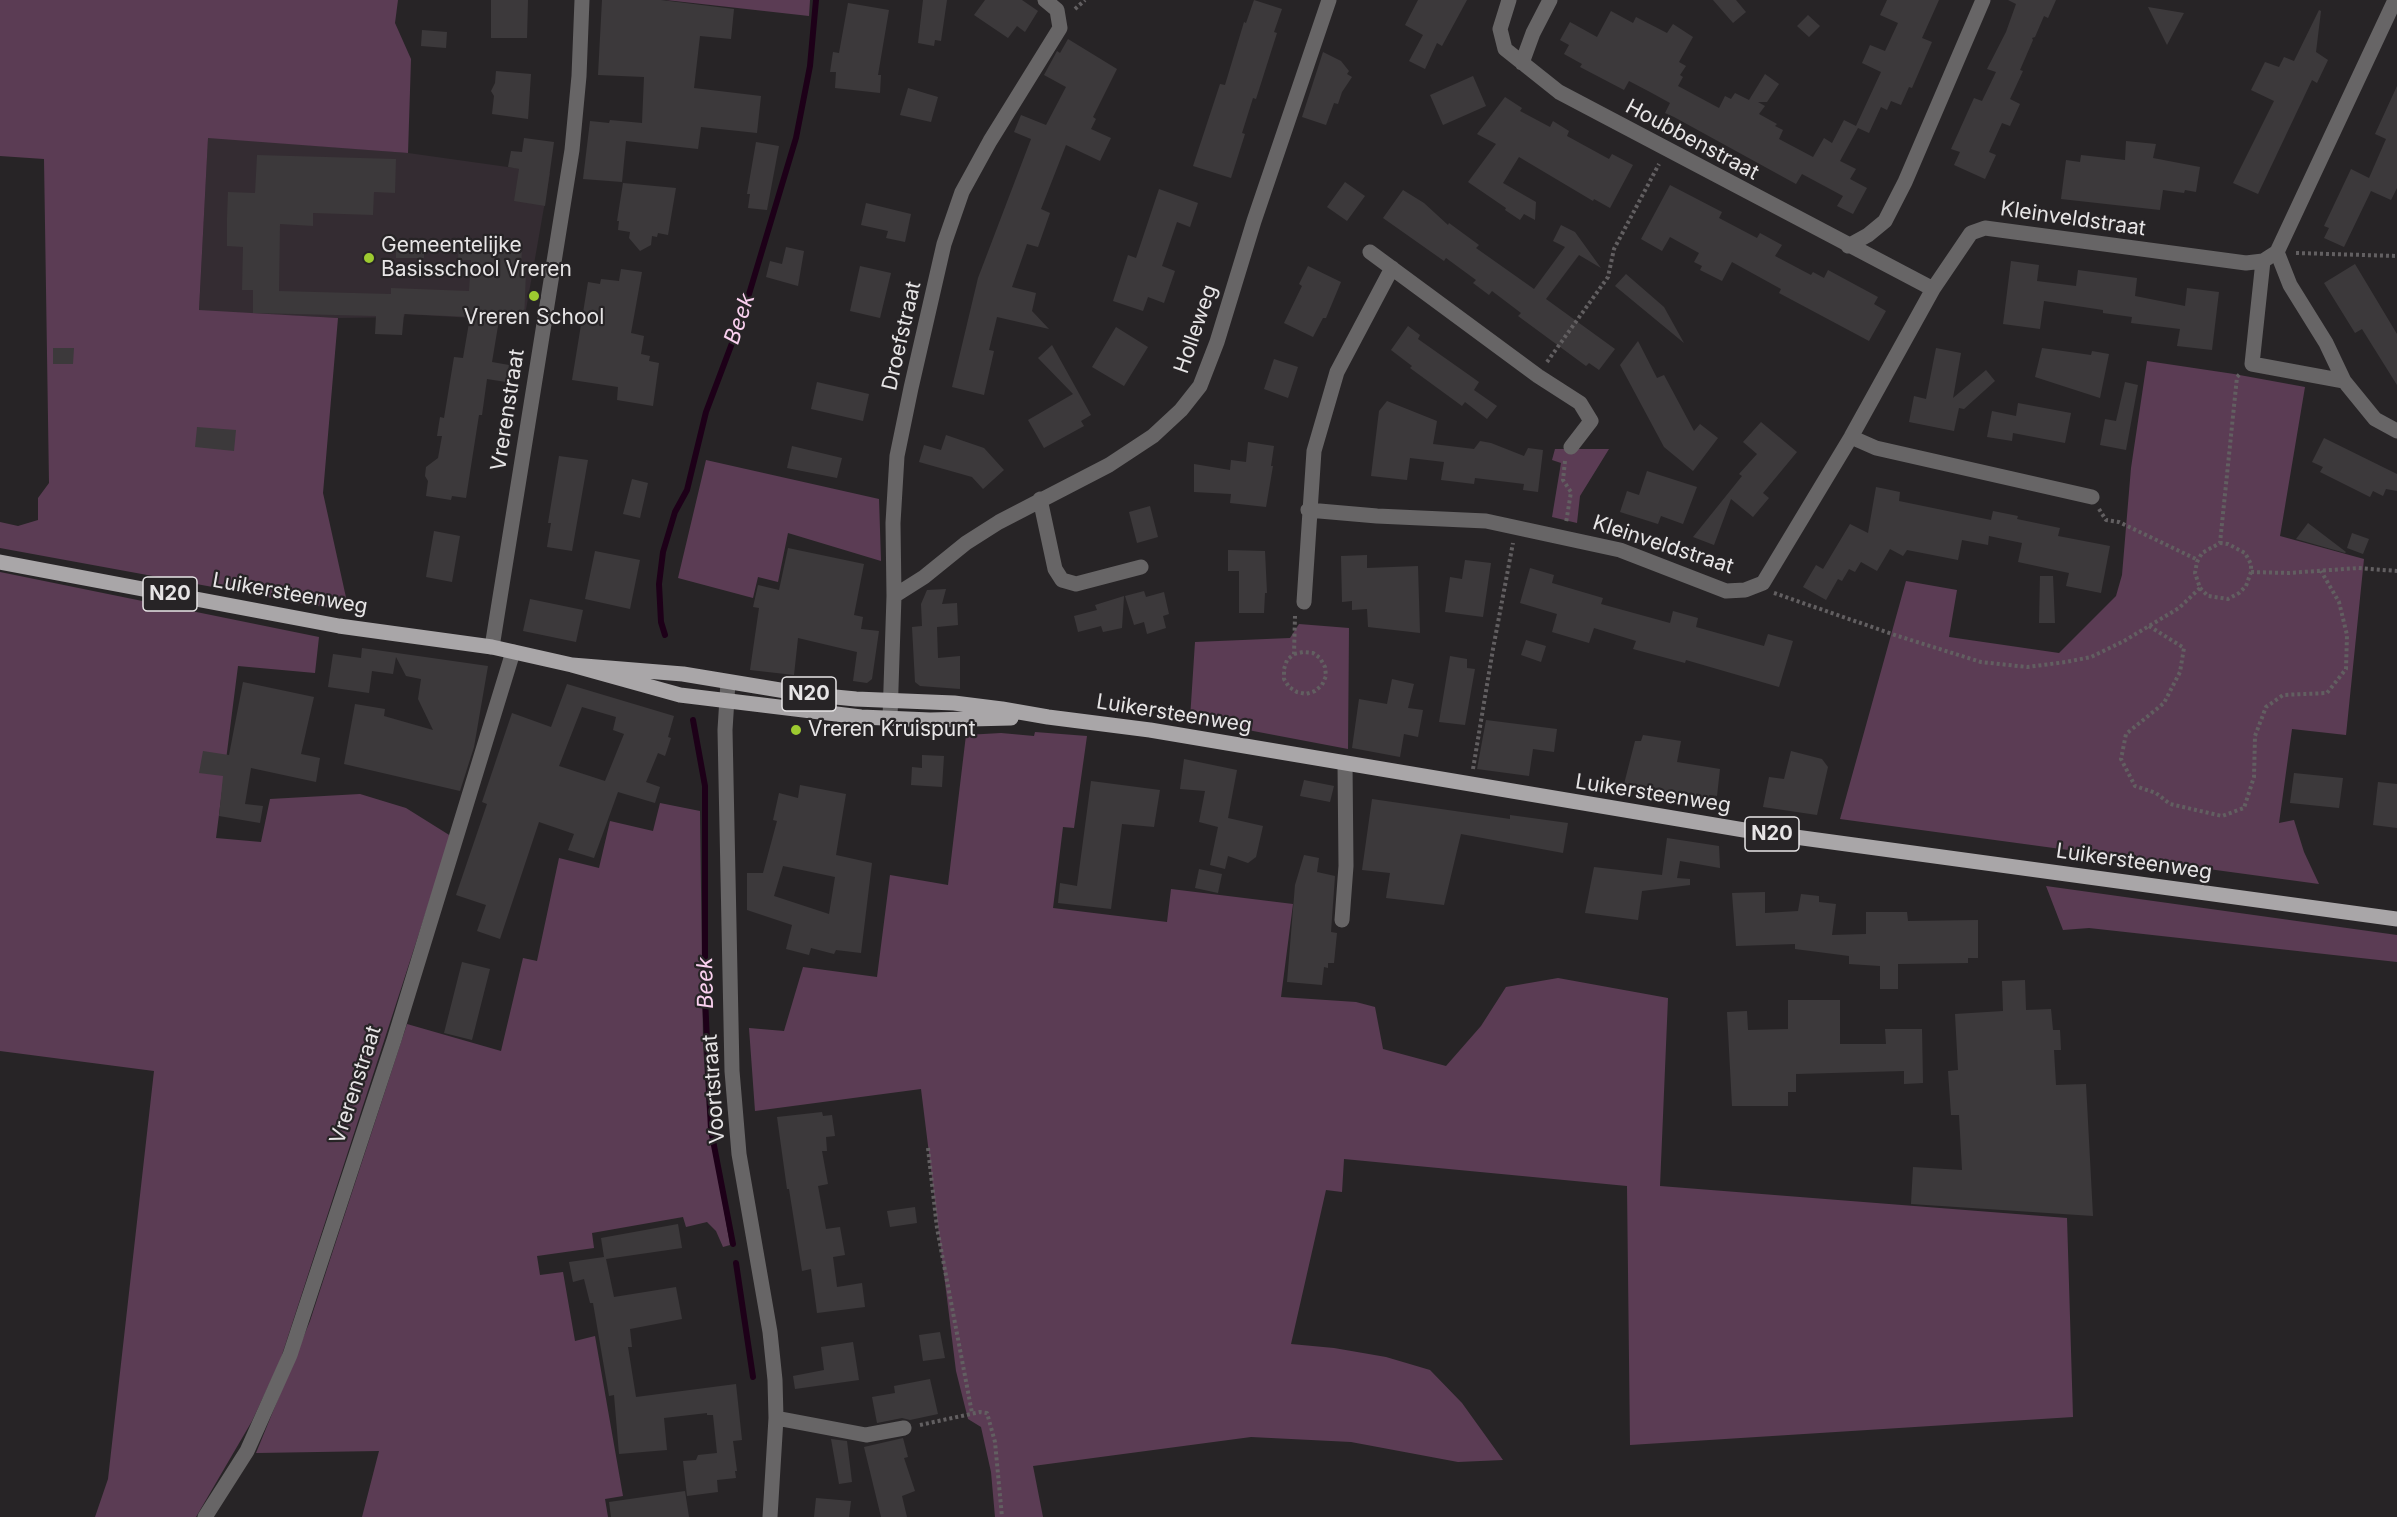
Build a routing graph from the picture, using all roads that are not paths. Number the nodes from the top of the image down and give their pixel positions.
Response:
1 (582, 0) edge
2 (1045, 0) edge
3 (1329, 0) edge
4 (1509, 0) edge
5 (1550, 0) edge
6 (1983, 0) edge
7 (2395, 0) edge
8 (1522, 63) junction
9 (1848, 246) junction
10 (1370, 252) dead end
11 (2277, 252) junction
12 (2263, 261) junction
13 (1392, 268) junction
14 (1933, 290) junction
15 (2344, 381) junction
16 (2397, 431) edge
17 (1851, 437) junction
18 (1571, 447) road end
19 (2092, 497) road end
20 (1040, 499) junction
21 (1308, 510) junction
22 (0, 562) edge
23 (1141, 567) dead end
24 (894, 596) junction
25 (1304, 602) road end
26 (492, 647) junction
27 (513, 652) junction
28 (572, 665) junction
29 (728, 682) junction
30 (890, 700) junction
31 (726, 701) junction
32 (1048, 717) junction
33 (890, 718) junction
34 (1344, 763) junction
35 (2397, 919) edge
36 (1342, 920) dead end
37 (776, 1418) junction
38 (904, 1428) road end
39 (205, 1517) edge
40 (770, 1517) edge

1 - 26 street, Vrerenstraat
2 - 24 street, Droefstraat
3 - 20 street, Holleweg
4 - 8 street, Houbbenstraat
5 - 8 street
6 - 9 street
7 - 11 street
8 - 9 street, Houbbenstraat
9 - 14 street, Houbbenstraat
10 - 13 street
11 - 12 street
11 - 15 street
12 - 14 street, Kleinveldstraat
12 - 15 street
13 - 18 street
13 - 21 street
14 - 17 street, Kleinveldstraat
15 - 16 street
17 - 19 street
17 - 21 street, Kleinveldstraat
20 - 23 street
20 - 24 street, Holleweg
21 - 25 street
22 - 26 main road, Luikersteenweg / N20
24 - 30 street, Droefstraat
26 - 27 main road, Luikersteenweg / N20
27 - 28 main road, Luikersteenweg / N20
27 - 39 street, Vrerenstraat
28 - 29 main road, Luikersteenweg / N20
28 - 31 main road, Luikersteenweg / N20
29 - 30 main road, Luikersteenweg / N20
29 - 31 street, Voortstraat
30 - 32 main road, Luikersteenweg / N20
30 - 33 street, Droefstraat
31 - 33 main road, Luikersteenweg / N20
31 - 37 street, Voortstraat
32 - 33 main road, Luikersteenweg / N20
32 - 34 main road, Luikersteenweg / N20
34 - 35 main road, Luikersteenweg / N20
34 - 36 street
37 - 38 street
37 - 40 street, Voortstraat

